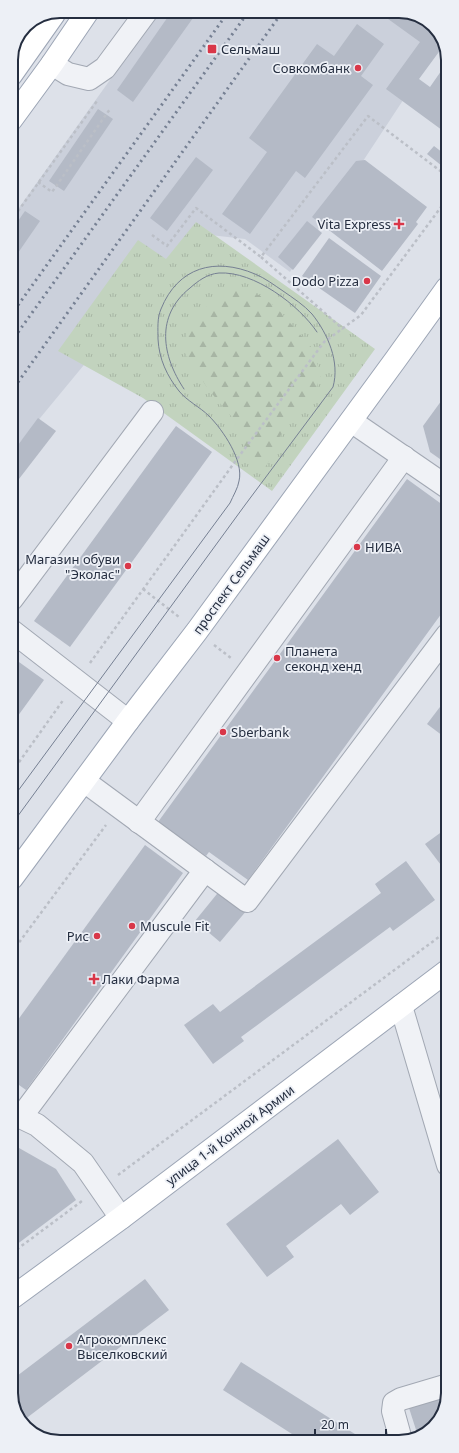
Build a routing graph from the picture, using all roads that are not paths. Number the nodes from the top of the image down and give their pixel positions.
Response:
1 (83, 18) edge
2 (142, 18) edge
3 (50, 19) edge
4 (52, 64) junction
5 (18, 65) edge
6 (18, 110) edge
7 (441, 296) edge
8 (152, 412) dead end
9 (351, 421) junction
10 (404, 457) junction
11 (441, 483) edge
12 (18, 592) edge
13 (18, 636) edge
14 (441, 643) edge
15 (128, 721) junction
16 (84, 781) junction
17 (139, 822) junction
18 (18, 870) edge
19 (205, 870) junction
20 (441, 976) edge
21 (401, 1006) junction
22 (18, 1114) edge
23 (18, 1116) edge
24 (441, 1141) edge
25 (121, 1218) junction
26 (18, 1293) edge
27 (441, 1387) edge
28 (400, 1435) edge

1 - 4 main road
2 - 4 street
3 - 5 main road
4 - 6 main road
7 - 9 main road, проспект Сельмаш
8 - 12 street
9 - 10 street
9 - 15 main road, проспект Сельмаш
10 - 11 street
10 - 17 street
13 - 15 street
14 - 19 street
15 - 16 main road, проспект Сельмаш
16 - 17 street
16 - 18 main road, проспект Сельмаш
17 - 19 street
19 - 22 street
20 - 21 main road, улица 1-й Конной Армии
21 - 24 street
21 - 25 main road, улица 1-й Конной Армии
23 - 25 street
25 - 26 main road, улица 1-й Конной Армии
27 - 28 street

